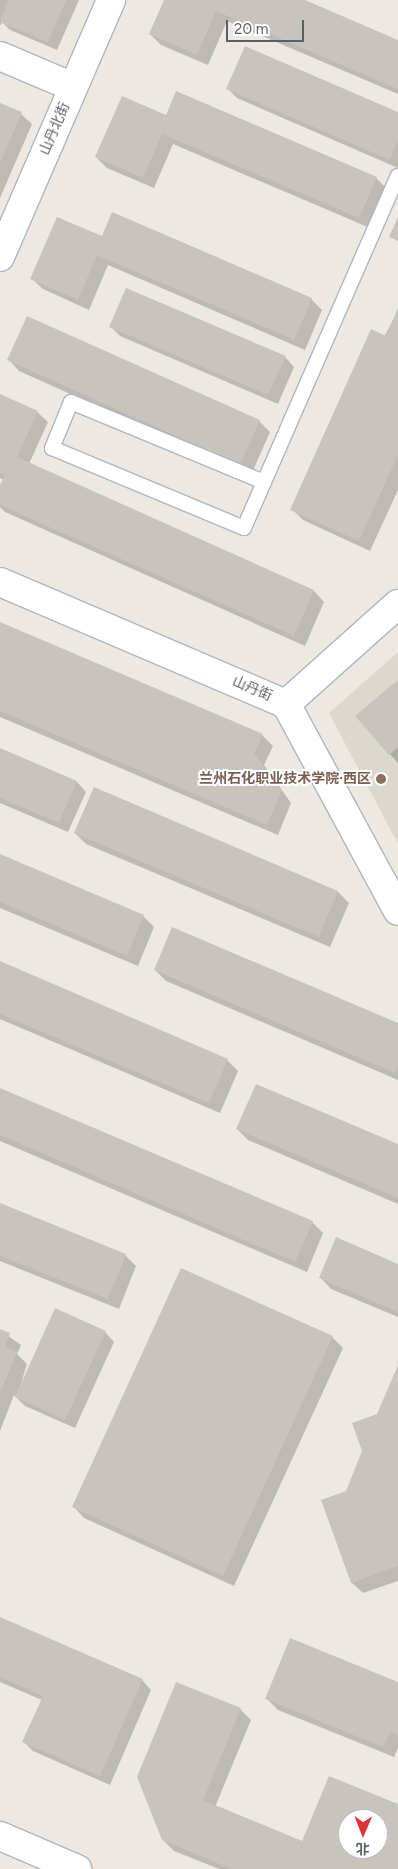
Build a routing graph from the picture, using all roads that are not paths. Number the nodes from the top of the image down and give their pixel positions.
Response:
1 (111, 0) edge
2 (0, 56) edge
3 (73, 86) junction
4 (398, 176) edge
5 (0, 257) edge
6 (264, 482) junction
7 (0, 582) edge
8 (398, 604) edge
9 (286, 704) junction
10 (398, 911) edge
11 (0, 1836) edge
12 (77, 1869) edge

1 - 3 street, 山丹北街
2 - 3 street
3 - 5 street, 山丹北街
4 - 6 lane
6 - 6 lane
7 - 9 street, 山丹街
8 - 9 street
9 - 10 street, 山丹街
11 - 12 street

